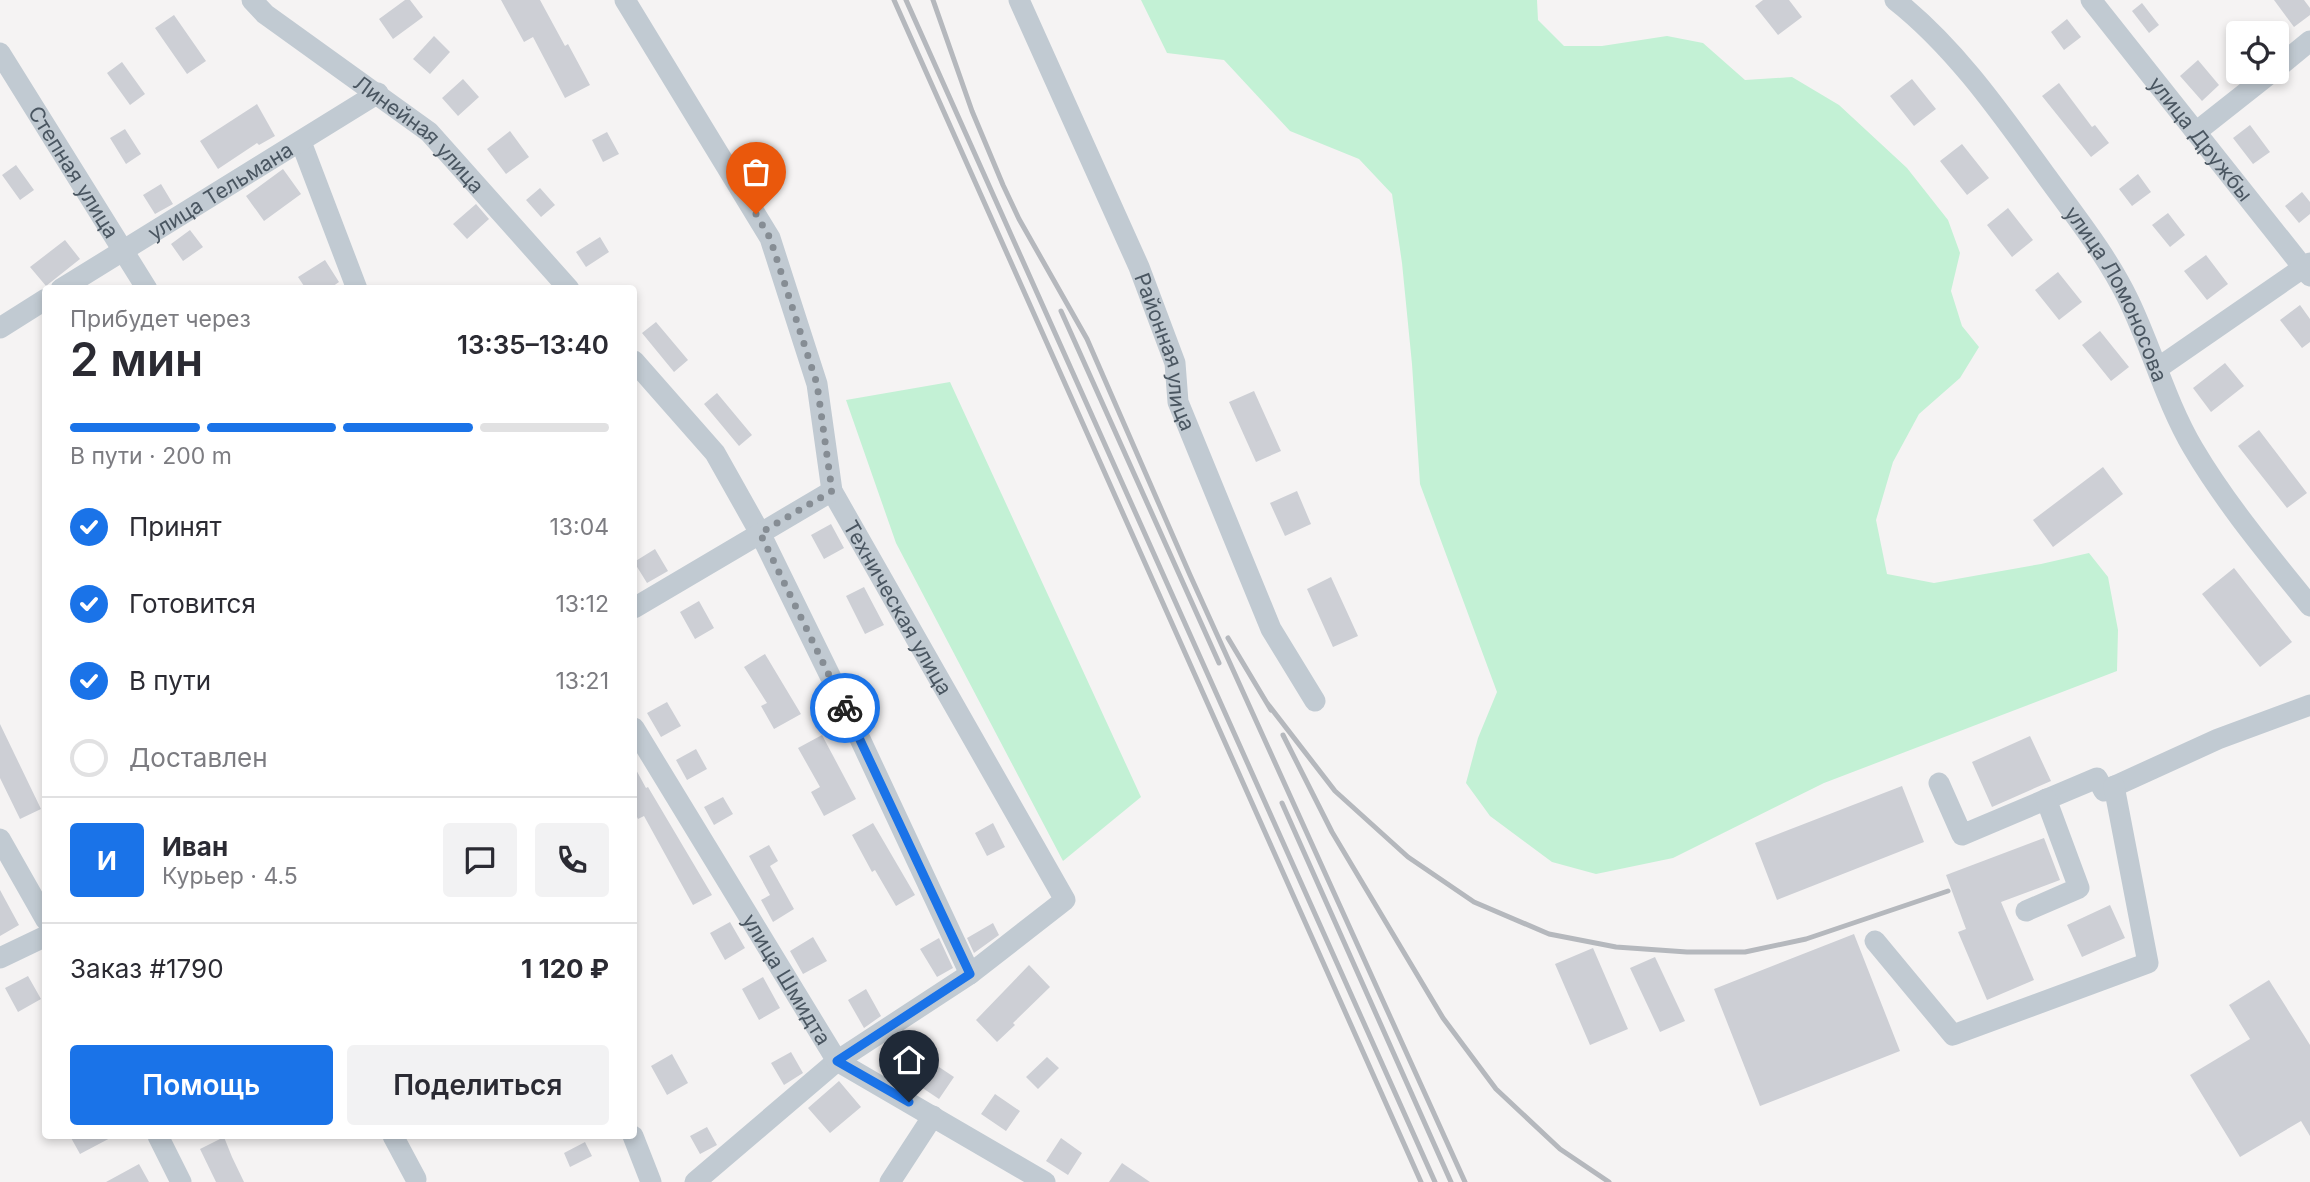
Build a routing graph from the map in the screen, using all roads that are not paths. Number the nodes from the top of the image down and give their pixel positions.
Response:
1 (252, 0) edge
2 (625, 0) edge
3 (1019, 0) edge
4 (1895, 0) edge
5 (2092, 0) edge
6 (2310, 41) edge
7 (0, 54) edge
8 (2289, 58) edge
9 (2257, 84) edge
10 (378, 93) junction
11 (2196, 132) junction
12 (301, 142) junction
13 (123, 250) junction
14 (2308, 269) edge
15 (67, 285) edge
16 (145, 285) edge
17 (355, 285) edge
18 (565, 285) edge
19 (42, 302) edge
20 (0, 328) edge
21 (637, 364) edge
22 (2158, 368) junction
23 (832, 491) junction
24 (760, 533) junction
25 (637, 606) edge
26 (2310, 606) edge
27 (1315, 701) dead end
28 (2310, 705) edge
29 (637, 733) edge
30 (1938, 783) dead end
31 (2109, 789) junction
32 (2046, 799) junction
33 (0, 839) edge
34 (2026, 911) dead end
35 (42, 913) edge
36 (42, 938) edge
37 (1875, 941) dead end
38 (0, 958) edge
39 (970, 974) junction
40 (837, 1061) junction
41 (933, 1116) junction
42 (160, 1139) edge
43 (395, 1139) edge
44 (634, 1139) edge
45 (416, 1179) dead end
46 (181, 1182) edge
47 (651, 1182) edge
48 (695, 1182) edge
49 (890, 1182) edge
50 (1045, 1182) edge

1 - 10 street, Линейная улица
2 - 23 street, Техническая улица
3 - 27 street, Районная улица
4 - 22 street, улица Ломоносова
5 - 11 street, улица Дружбы
6 - 8 street
7 - 13 street, Степная улица
9 - 11 street
10 - 12 street, улица Тельмана
10 - 18 street, Линейная улица
11 - 14 street, улица Дружбы
12 - 13 street, улица Тельмана
12 - 17 street
13 - 15 street, улица Тельмана
13 - 16 street, Степная улица
14 - 22 street
19 - 20 street
21 - 24 street
22 - 26 street, улица Ломоносова
23 - 24 street
23 - 39 street, Техническая улица
24 - 25 street
24 - 39 street
28 - 31 street
29 - 40 street, улица Шмидта
30 - 32 street
31 - 32 street
31 - 37 street
32 - 34 street
33 - 35 street
36 - 38 street
39 - 40 street
40 - 41 street, улица Шмидта
40 - 48 street
41 - 49 street
41 - 50 street, улица Шмидта
42 - 46 street
43 - 45 street
44 - 47 street

